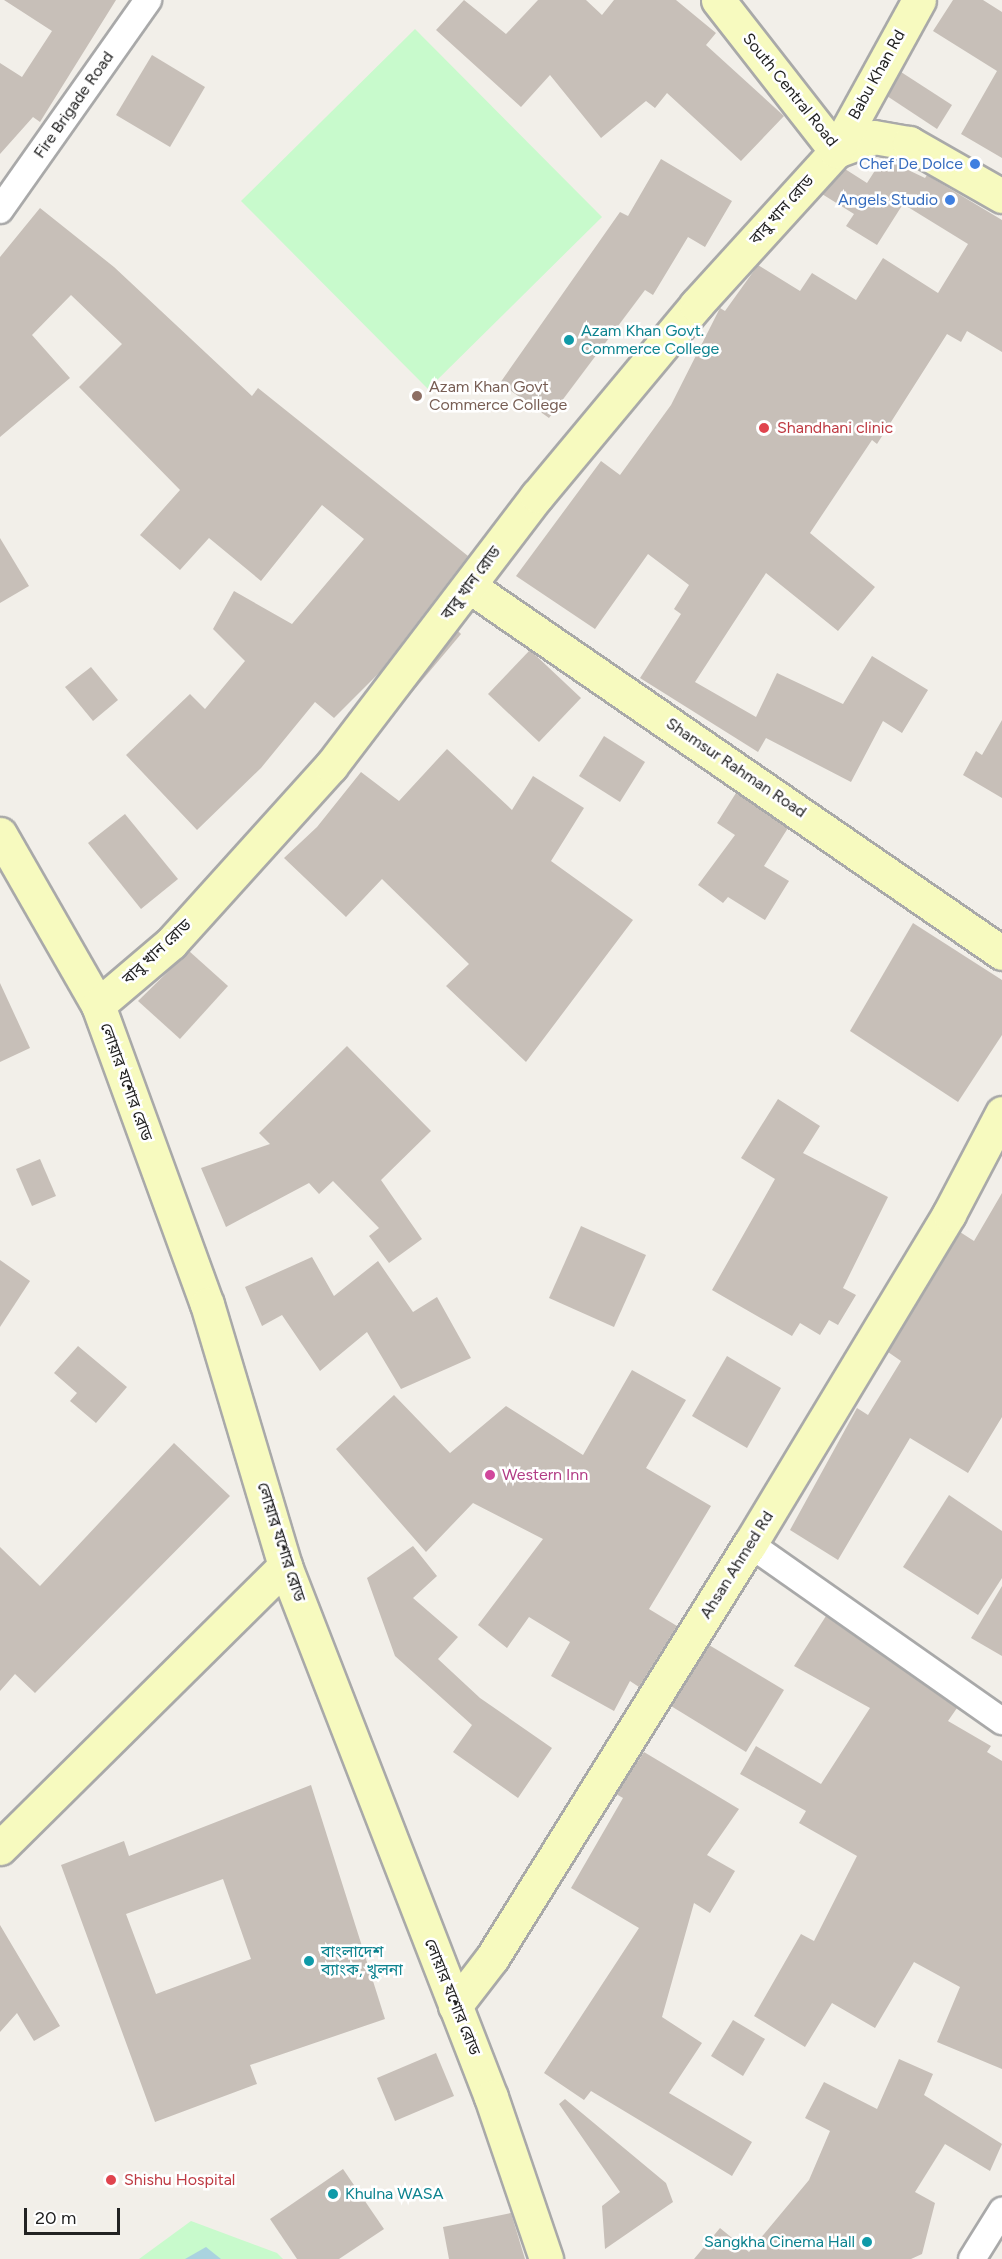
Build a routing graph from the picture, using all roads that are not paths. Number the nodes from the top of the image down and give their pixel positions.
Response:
1 (148, 0) edge
2 (718, 0) edge
3 (919, 0) edge
4 (836, 151) junction
5 (1002, 196) edge
6 (0, 210) edge
7 (469, 585) junction
8 (0, 834) edge
9 (1002, 952) edge
10 (98, 1005) junction
11 (1002, 1113) edge
12 (750, 1544) junction
13 (285, 1566) junction
14 (1002, 1721) edge
15 (0, 1848) edge
16 (455, 2006) junction
17 (1002, 2211) edge
18 (546, 2259) edge
19 (972, 2259) edge

1 - 6 street, Fire Brigade Road
2 - 4 street, South Central Road
3 - 4 street, Babu Khan Rd
4 - 5 street, South Central Road
4 - 7 street, বাবু খান রোড
7 - 9 street, Shamsur Rahman Road
7 - 10 street, বাবু খান রোড
8 - 10 street, লোয়ার যশোর রোড
10 - 13 street, লোয়ার যশোর রোড
11 - 12 street, Ahsan Ahmed Rd
12 - 14 street
12 - 16 street, Ahsan Ahmed Rd
13 - 15 street
13 - 16 street, লোয়ার যশোর রোড
16 - 18 street, লোয়ার যশোর রোড
17 - 19 street

